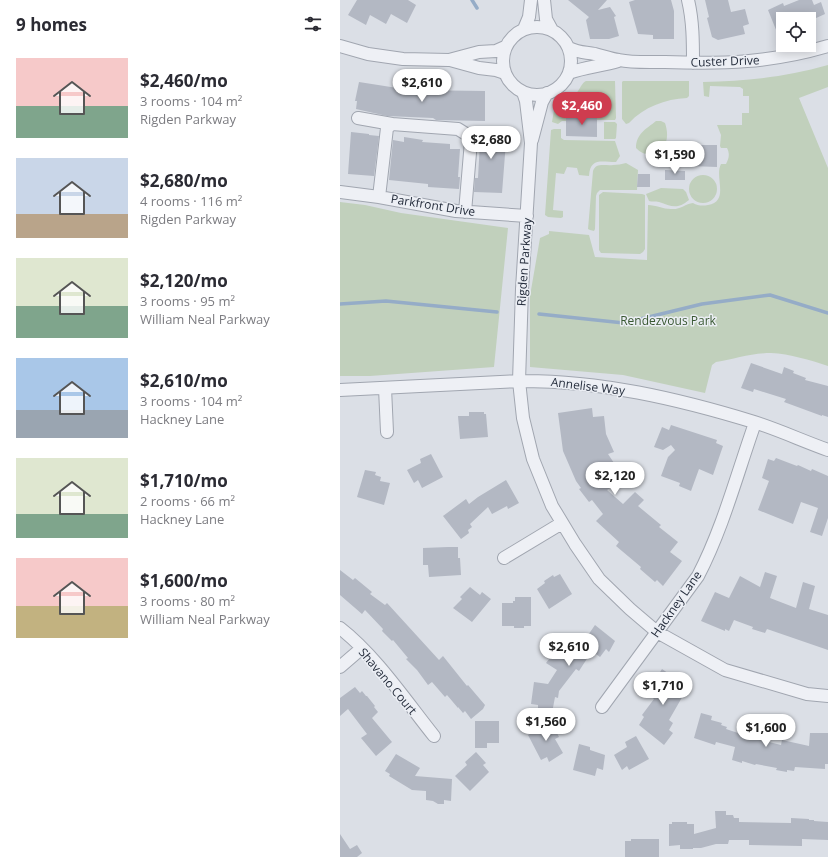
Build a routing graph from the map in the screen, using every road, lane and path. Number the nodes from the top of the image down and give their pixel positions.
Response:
1 (531, 0) edge
2 (544, 0) edge
3 (688, 0) edge
4 (524, 29) junction
5 (552, 30) junction
6 (340, 46) edge
7 (828, 46) edge
8 (505, 47) junction
9 (569, 48) junction
10 (449, 60) junction
11 (620, 61) junction
12 (693, 63) junction
13 (505, 73) junction
14 (569, 73) junction
15 (523, 92) junction
16 (547, 93) junction
17 (358, 118) dead end
18 (392, 124) junction
19 (531, 143) junction
20 (340, 192) edge
21 (379, 197) junction
22 (465, 212) junction
23 (527, 216) junction
24 (519, 381) junction
25 (385, 388) junction
26 (340, 390) edge
27 (755, 423) junction
28 (387, 432) dead end
29 (828, 450) edge
30 (562, 523) junction
31 (504, 558) dead end
32 (340, 628) edge
33 (657, 632) junction
34 (362, 648) junction
35 (340, 668) edge
36 (828, 696) edge
37 (602, 707) dead end
38 (434, 736) dead end

1 - 4 street
2 - 5 street
3 - 12 street
4 - 5 street
4 - 8 street
5 - 9 street
6 - 10 street
7 - 12 street, Custer Drive
8 - 10 street
8 - 13 street
9 - 11 street, Custer Drive
9 - 14 street
10 - 13 street
11 - 12 street, Custer Drive
11 - 14 street, Custer Drive
13 - 15 street
14 - 16 street
15 - 16 street
15 - 19 street, Rigden Parkway
16 - 19 street, Rigden Parkway
17 - 18 street
18 - 21 street
18 - 22 street
19 - 23 street, Rigden Parkway
20 - 21 street, Parkfront Drive
21 - 22 street, Parkfront Drive
22 - 23 street, Parkfront Drive
23 - 24 street, Rigden Parkway
24 - 25 street, Annelise Way
24 - 27 street, Annelise Way
24 - 30 street, Rigden Parkway
25 - 26 street, Annelise Way
25 - 28 street
27 - 29 street, Annelise Way
27 - 33 street, Hackney Lane
30 - 31 street
30 - 33 street, Rigden Parkway
32 - 34 street, Shavano Court
33 - 36 street, Rigden Parkway
33 - 37 street, Hackney Lane
34 - 35 street
34 - 38 street, Shavano Court

